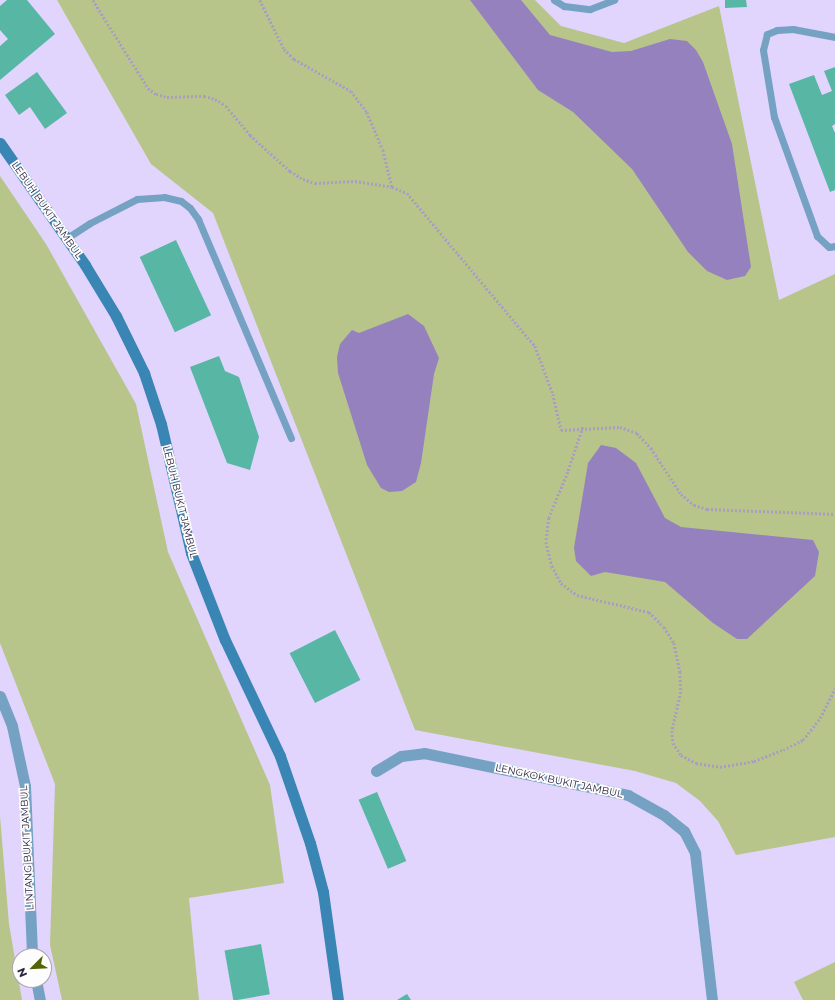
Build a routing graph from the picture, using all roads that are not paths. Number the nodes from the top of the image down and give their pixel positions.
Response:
1 (554, 0) edge
2 (614, 0) edge
3 (835, 36) edge
4 (0, 143) edge
5 (67, 238) junction
6 (835, 246) edge
7 (291, 438) dead end
8 (0, 696) edge
9 (376, 771) dead end
10 (32, 948) edge
11 (38, 988) edge
12 (40, 1000) edge
13 (338, 1000) edge
14 (712, 1000) edge

1 - 2 lane
3 - 6 lane
4 - 5 main road, LEBUH BUKIT JAMBUL
5 - 7 lane
5 - 13 main road, LEBUH BUKIT JAMBUL
8 - 10 street, LINTANG BUKIT JAMBUL
9 - 14 street, LENGKOK BUKIT JAMBUL
11 - 12 street

